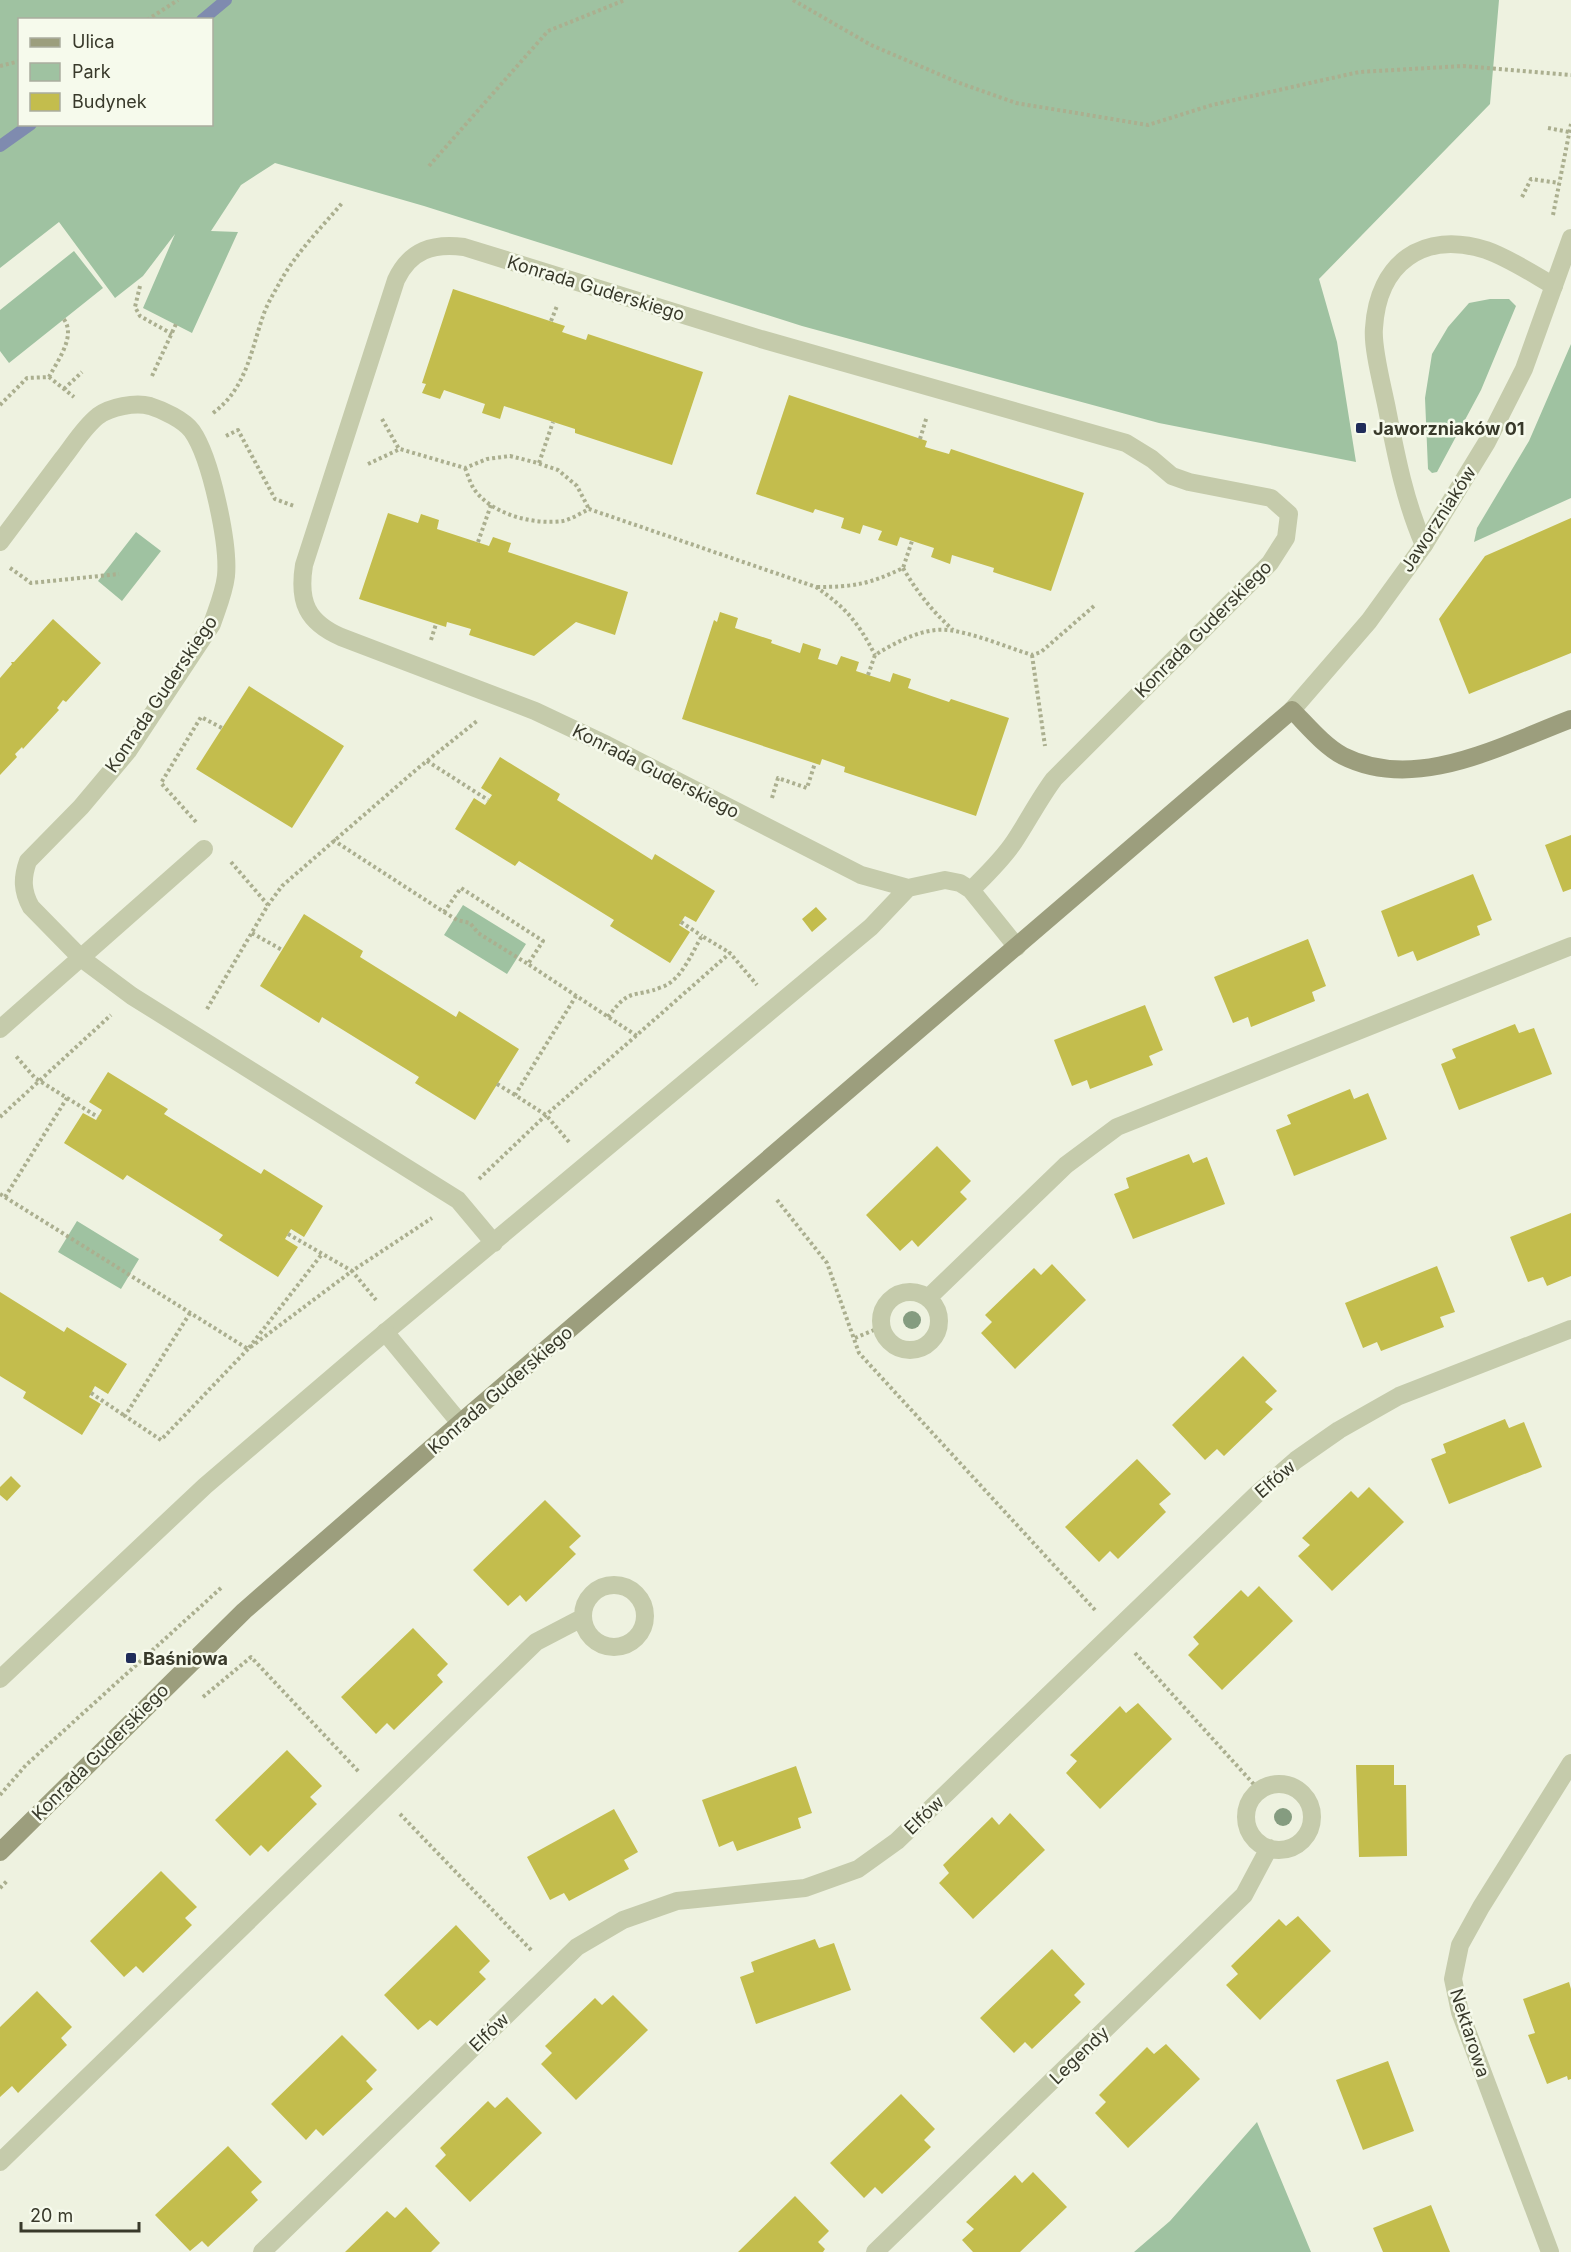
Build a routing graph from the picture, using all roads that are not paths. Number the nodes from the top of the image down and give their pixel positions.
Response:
1 (1571, 238) edge
2 (1554, 286) junction
3 (0, 542) edge
4 (1424, 545) junction
5 (1292, 710) junction
6 (1571, 719) edge
7 (204, 849) dead end
8 (908, 888) junction
9 (971, 890) junction
10 (1571, 946) edge
11 (1017, 947) junction
12 (81, 958) junction
13 (0, 1029) edge
14 (494, 1243) junction
15 (928, 1298) junction
16 (1571, 1329) edge
17 (386, 1332) junction
18 (460, 1423) junction
19 (582, 1618) dead end
20 (0, 1679) edge
21 (1571, 1763) edge
22 (1269, 1848) junction
23 (0, 1852) edge
24 (0, 2162) edge
25 (262, 2252) edge
26 (875, 2252) edge
27 (1550, 2252) edge

1 - 2 street, Jaworzniaków
2 - 4 street, Jaworzniaków
2 - 4 street
3 - 12 street, Konrada Guderskiego
4 - 5 street, Jaworzniaków
5 - 6 street
5 - 11 street, Konrada Guderskiego
7 - 12 street
8 - 9 street, Konrada Guderskiego
8 - 9 street, Konrada Guderskiego
8 - 14 street
9 - 11 street
10 - 15 street
11 - 18 street, Konrada Guderskiego
12 - 13 street
12 - 14 street, Konrada Guderskiego
14 - 17 street
15 - 15 street
16 - 25 street, Elfów
17 - 18 street
17 - 20 street
18 - 23 street, Konrada Guderskiego
19 - 24 street
21 - 27 street, Nektarowa
22 - 22 street
22 - 26 street, Legendy

